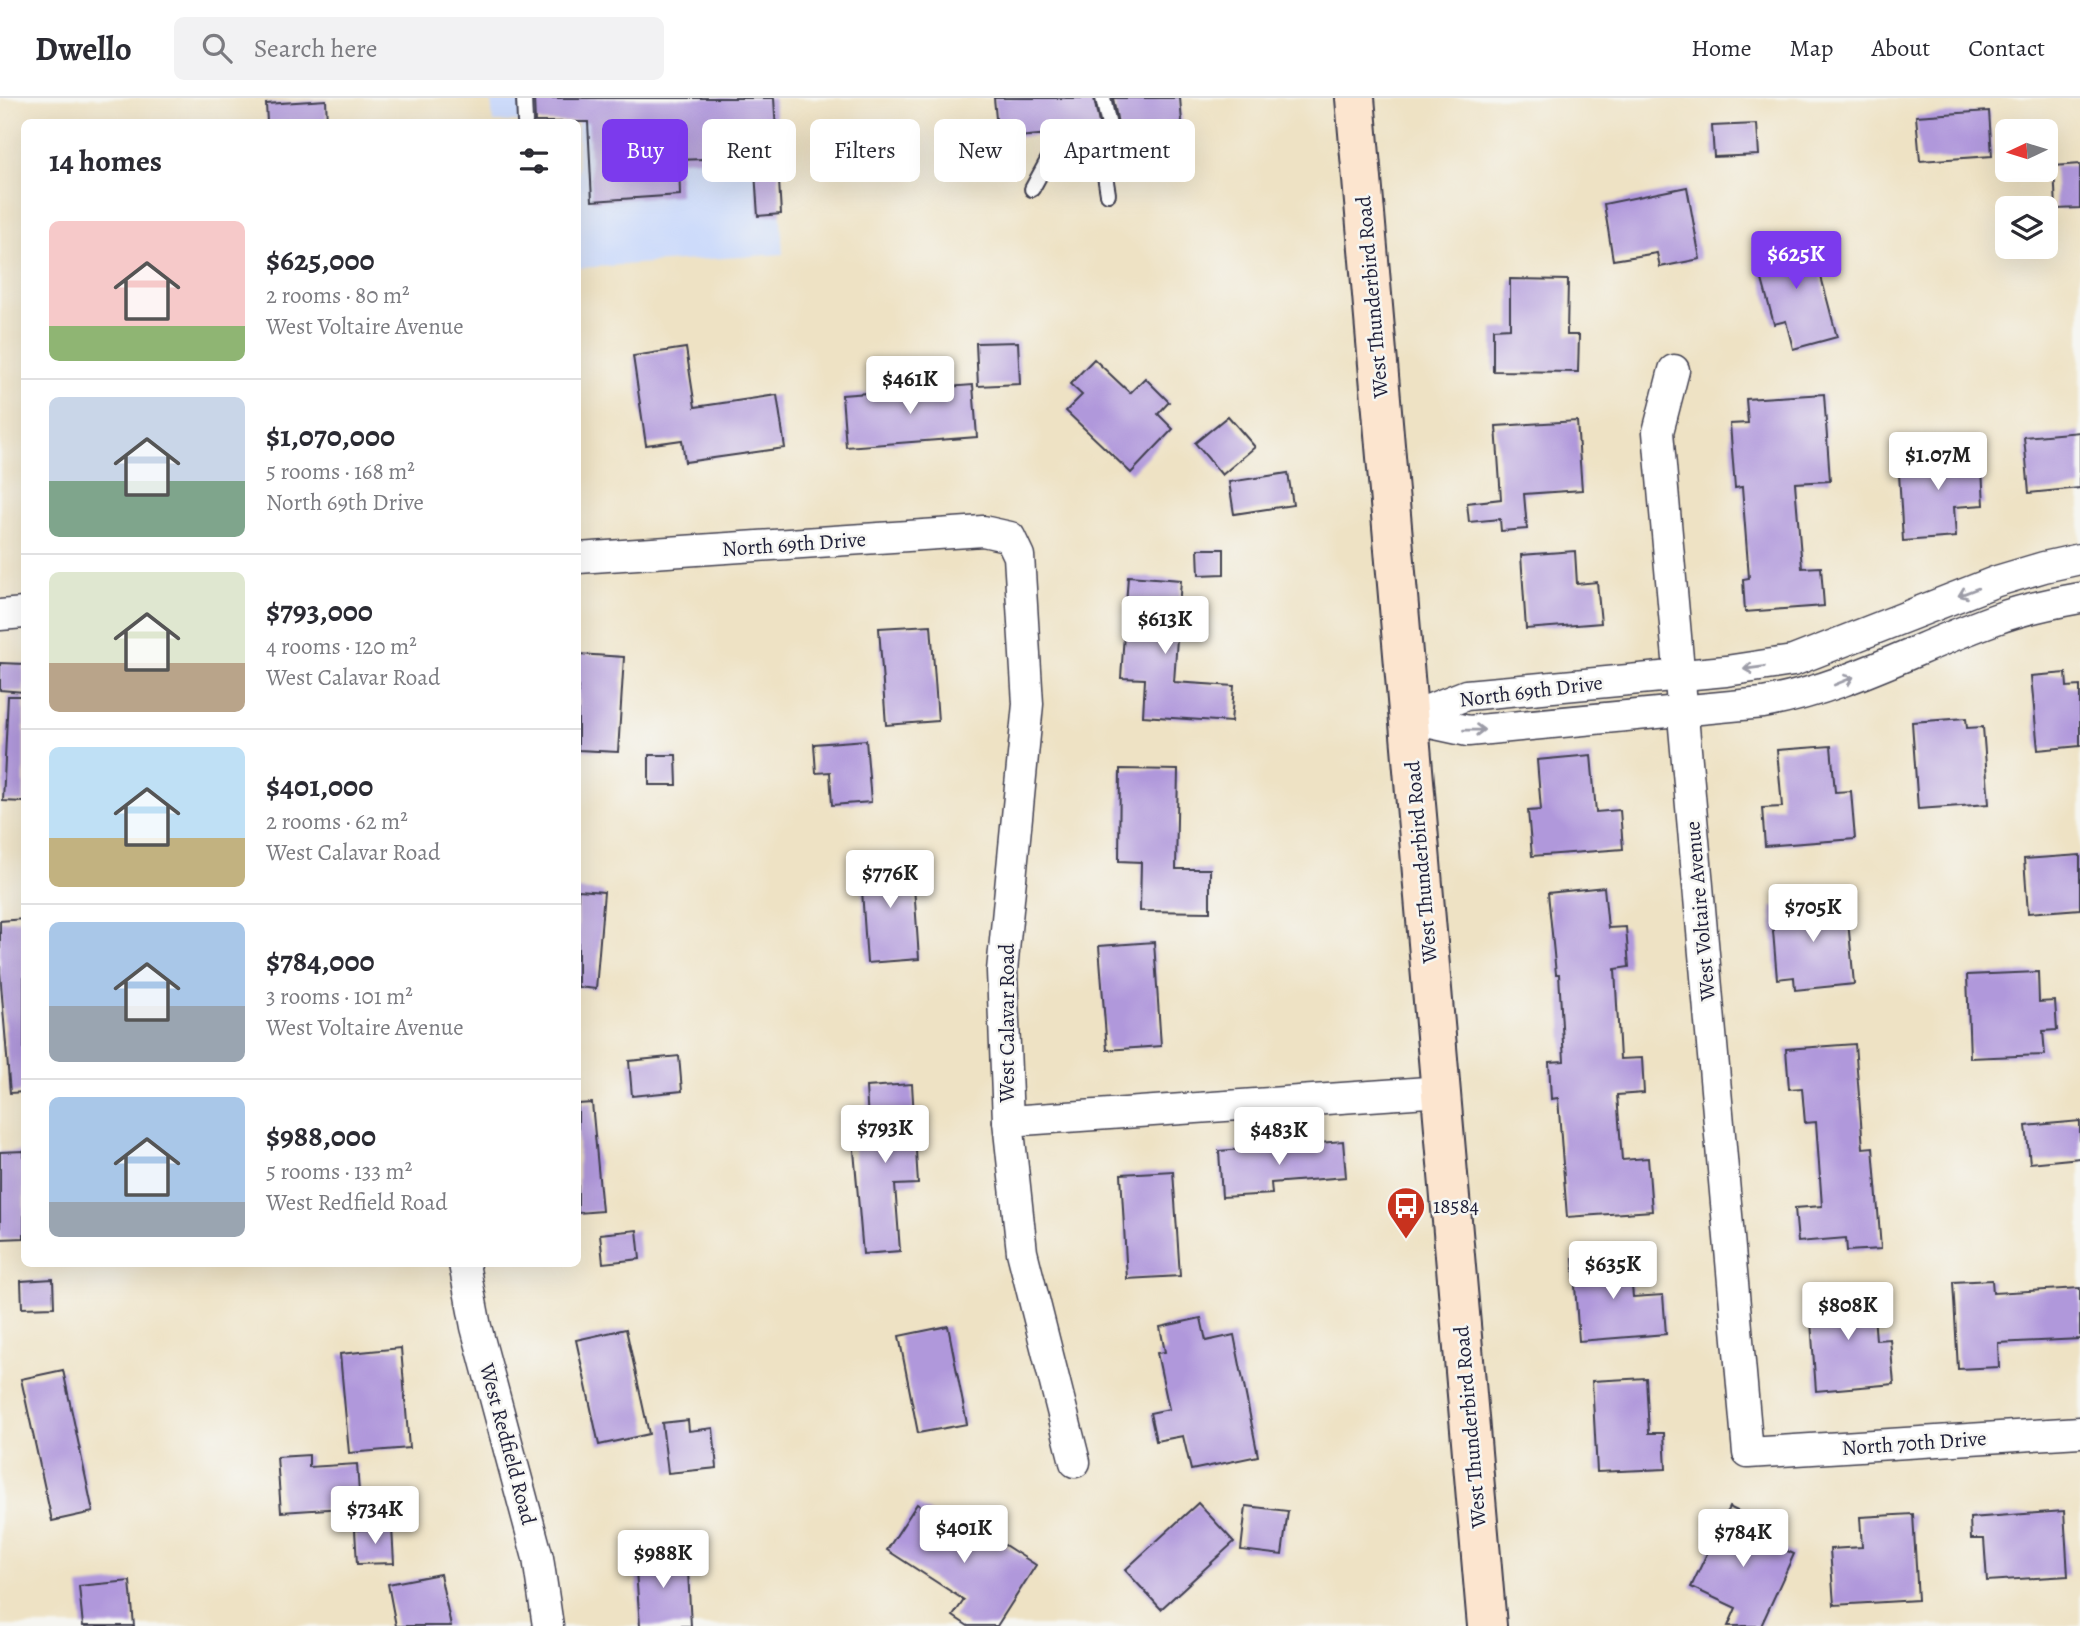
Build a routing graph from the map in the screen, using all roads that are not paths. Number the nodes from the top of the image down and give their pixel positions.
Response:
1 (524, 98) edge
2 (1103, 98) edge
3 (1354, 98) edge
4 (525, 119) edge
5 (1108, 119) edge
6 (1040, 175) edge
7 (1106, 182) edge
8 (1032, 189) dead end
9 (1108, 194) dead end
10 (1674, 370) dead end
11 (1010, 537) joint
12 (581, 558) edge
13 (2080, 559) edge
14 (2001, 580) junction
15 (2080, 598) edge
16 (21, 613) edge
17 (2012, 614) junction
18 (0, 615) edge
19 (1679, 675) junction
20 (1682, 710) junction
21 (1408, 718) junction
22 (1442, 1091) junction
23 (1008, 1121) junction
24 (465, 1267) edge
25 (2080, 1432) edge
26 (1748, 1454) joint
27 (1075, 1462) dead end
28 (548, 1626) edge
29 (1487, 1626) edge

1 - 4 lane
2 - 5 lane
3 - 21 main road, West Thunderbird Road
6 - 8 lane
7 - 9 lane
10 - 19 street, West Voltaire Avenue
11 - 12 street, North 69th Drive
11 - 23 street, West Calavar Road
13 - 14 street, North 69th Drive
14 - 17 street
14 -> 19 street, North 69th Drive
15 - 17 street, North 69th Drive
16 - 18 street
20 -> 17 street, North 69th Drive
19 - 20 street, West Voltaire Avenue
19 - 21 street, North 69th Drive
21 -> 20 street, North 69th Drive
20 - 26 street, West Voltaire Avenue
21 - 22 main road, West Thunderbird Road
22 - 23 street
22 - 29 main road, West Thunderbird Road
23 - 27 street, West Calavar Road
24 - 28 street, West Redfield Road
25 - 26 street, North 70th Drive

